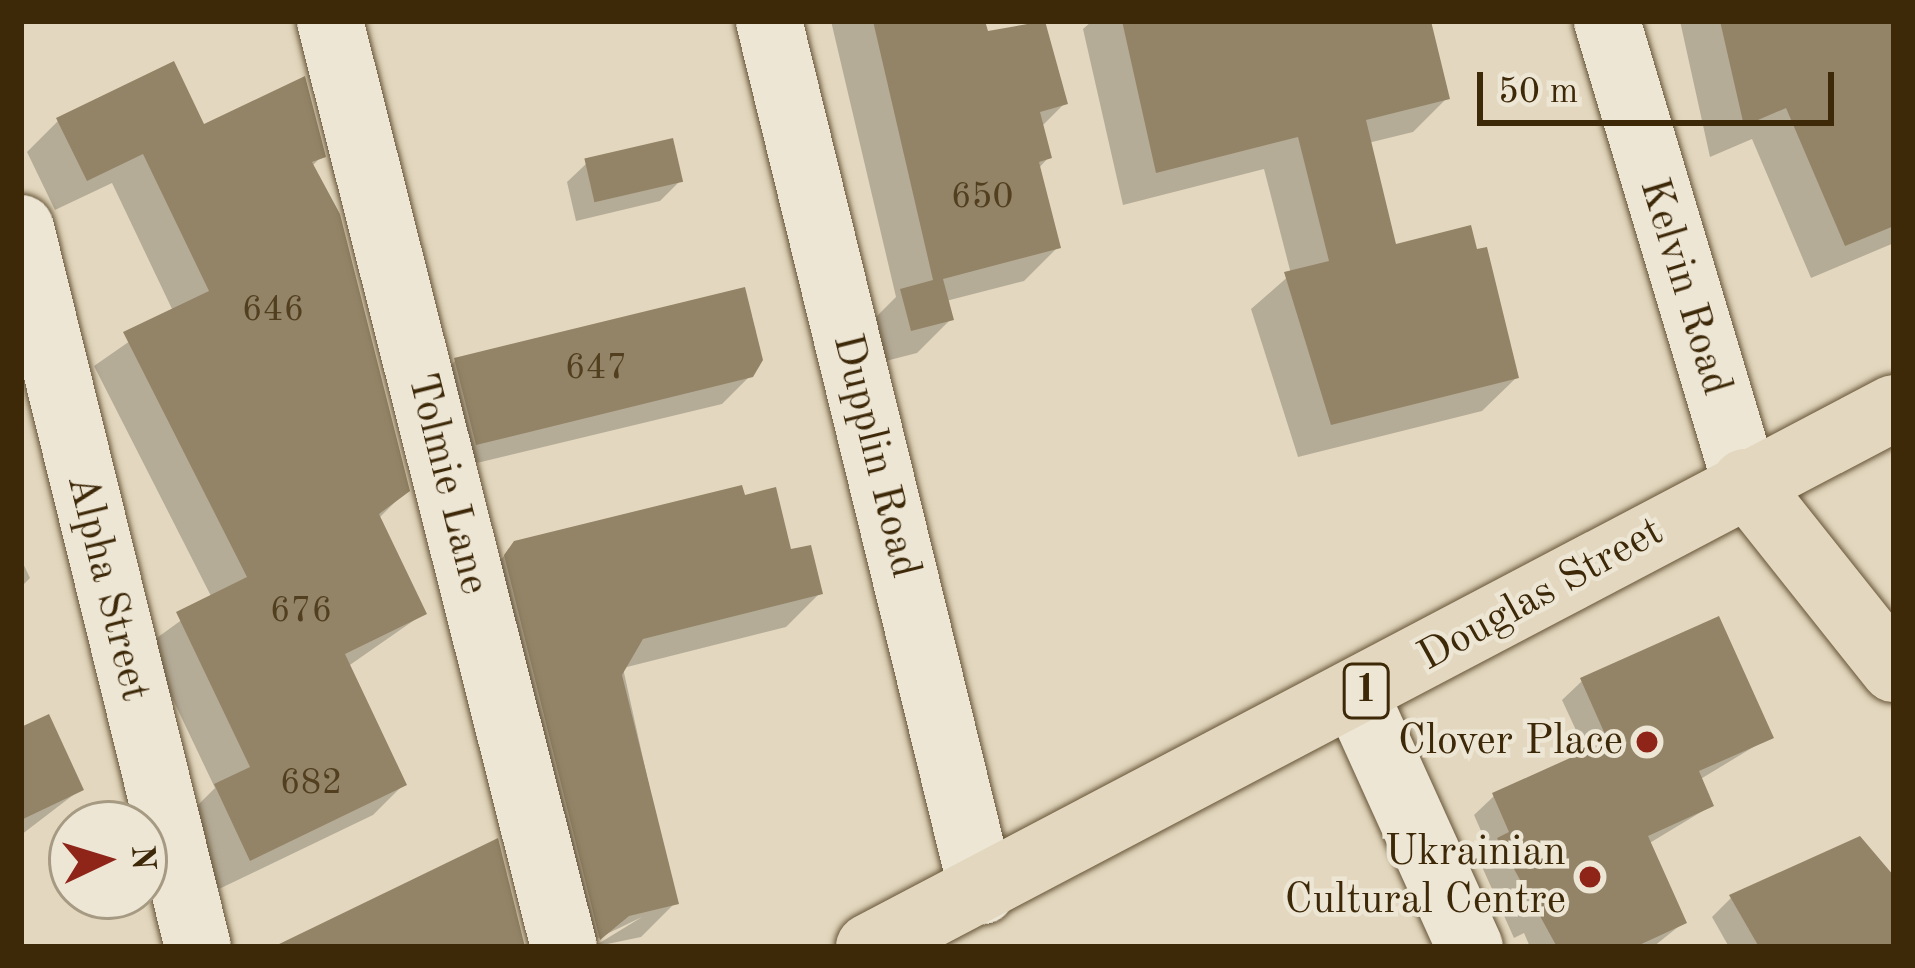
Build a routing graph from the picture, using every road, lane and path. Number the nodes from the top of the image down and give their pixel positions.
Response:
1 (330, 21) edge
2 (769, 21) edge
3 (1607, 21) edge
4 (21, 227) edge
5 (1894, 408) edge
6 (1745, 482) junction
7 (1894, 669) edge
8 (1356, 697) junction
9 (982, 891) junction
10 (198, 947) edge
11 (564, 947) edge
12 (869, 947) edge
13 (1470, 947) edge

1 - 11 street, Tolmie Lane
2 - 9 street, Dupplin Road
3 - 6 street, Kelvin Road
4 - 10 street, Alpha Street
5 - 6 main road, Douglas Street / 1
6 - 7 main road
6 - 8 main road, Douglas Street / 1
8 - 9 main road, Douglas Street / 1
8 - 13 street
9 - 12 main road, Douglas Street / 1

